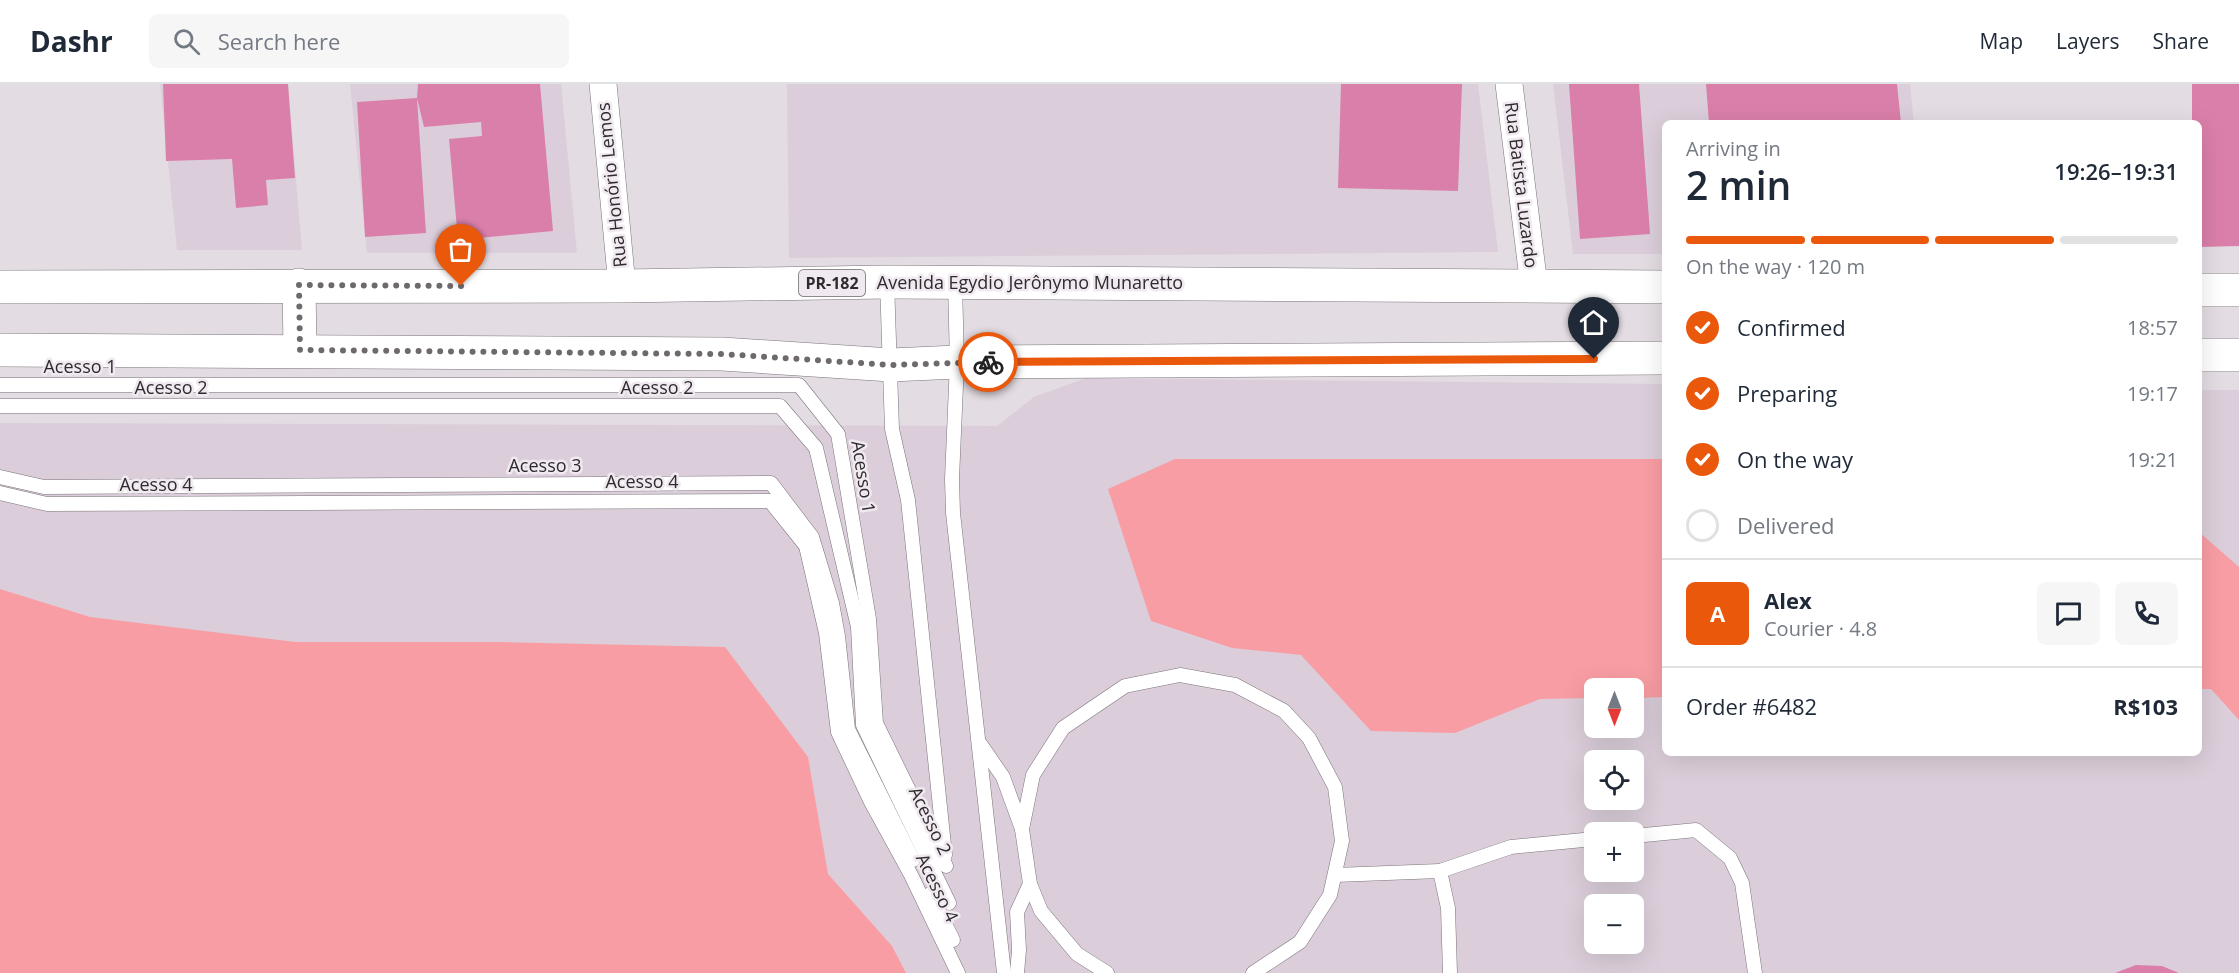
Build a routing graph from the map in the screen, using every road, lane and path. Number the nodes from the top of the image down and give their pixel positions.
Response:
1 (603, 84) edge
2 (1509, 84) edge
3 (886, 282) junction
4 (955, 283) junction
5 (299, 285) junction
6 (622, 286) junction
7 (1534, 286) junction
8 (0, 287) edge
9 (1662, 287) edge
10 (2202, 290) edge
11 (2239, 290) edge
12 (0, 350) edge
13 (300, 350) junction
14 (2239, 355) edge
15 (2202, 356) edge
16 (1662, 358) edge
17 (957, 362) junction
18 (891, 365) junction
19 (0, 385) edge
20 (0, 406) edge
21 (0, 477) edge
22 (0, 493) edge
23 (979, 741) junction
24 (1022, 829) junction
25 (1644, 835) edge
26 (1584, 840) edge
27 (946, 866) junction
28 (1440, 871) junction
29 (1335, 875) junction
30 (1030, 884) junction
31 (949, 903) junction
32 (953, 940) junction
33 (958, 973) edge
34 (1004, 973) edge
35 (1017, 973) edge
36 (1107, 973) edge
37 (1253, 973) edge
38 (1450, 973) edge
39 (1755, 973) edge

1 - 6 street, Rua Honório Lemos
2 - 7 street, Rua Batista Luzardo
3 - 4 main road, Avenida Egydio Jerônymo Munaretto / PR-182
3 - 6 main road, Avenida Egydio Jerônymo Munaretto / PR-182
3 - 18 lane
4 - 7 main road, Avenida Egydio Jerônymo Munaretto / PR-182
4 - 17 lane
5 - 6 main road, Avenida Egydio Jerônymo Munaretto / PR-182
5 - 8 main road, Avenida Egydio Jerônymo Munaretto / PR-182
5 - 13 main road
7 - 9 main road, Avenida Egydio Jerônymo Munaretto / PR-182
10 - 11 main road
12 - 13 main road
13 - 18 main road
14 - 15 main road
16 - 17 main road
17 - 18 main road
17 - 23 lane
18 - 27 lane
19 - 27 lane, Acesso 1
20 - 31 lane, Acesso 2
21 - 32 lane, Acesso 3
22 - 33 lane, Acesso 4
23 - 24 lane
23 - 34 lane
24 - 29 lane
24 - 30 lane
25 - 39 lane
26 - 28 lane
27 - 31 lane
28 - 29 lane
28 - 38 lane
29 - 37 lane
30 - 35 lane
30 - 36 lane
31 - 32 lane
32 - 33 lane

